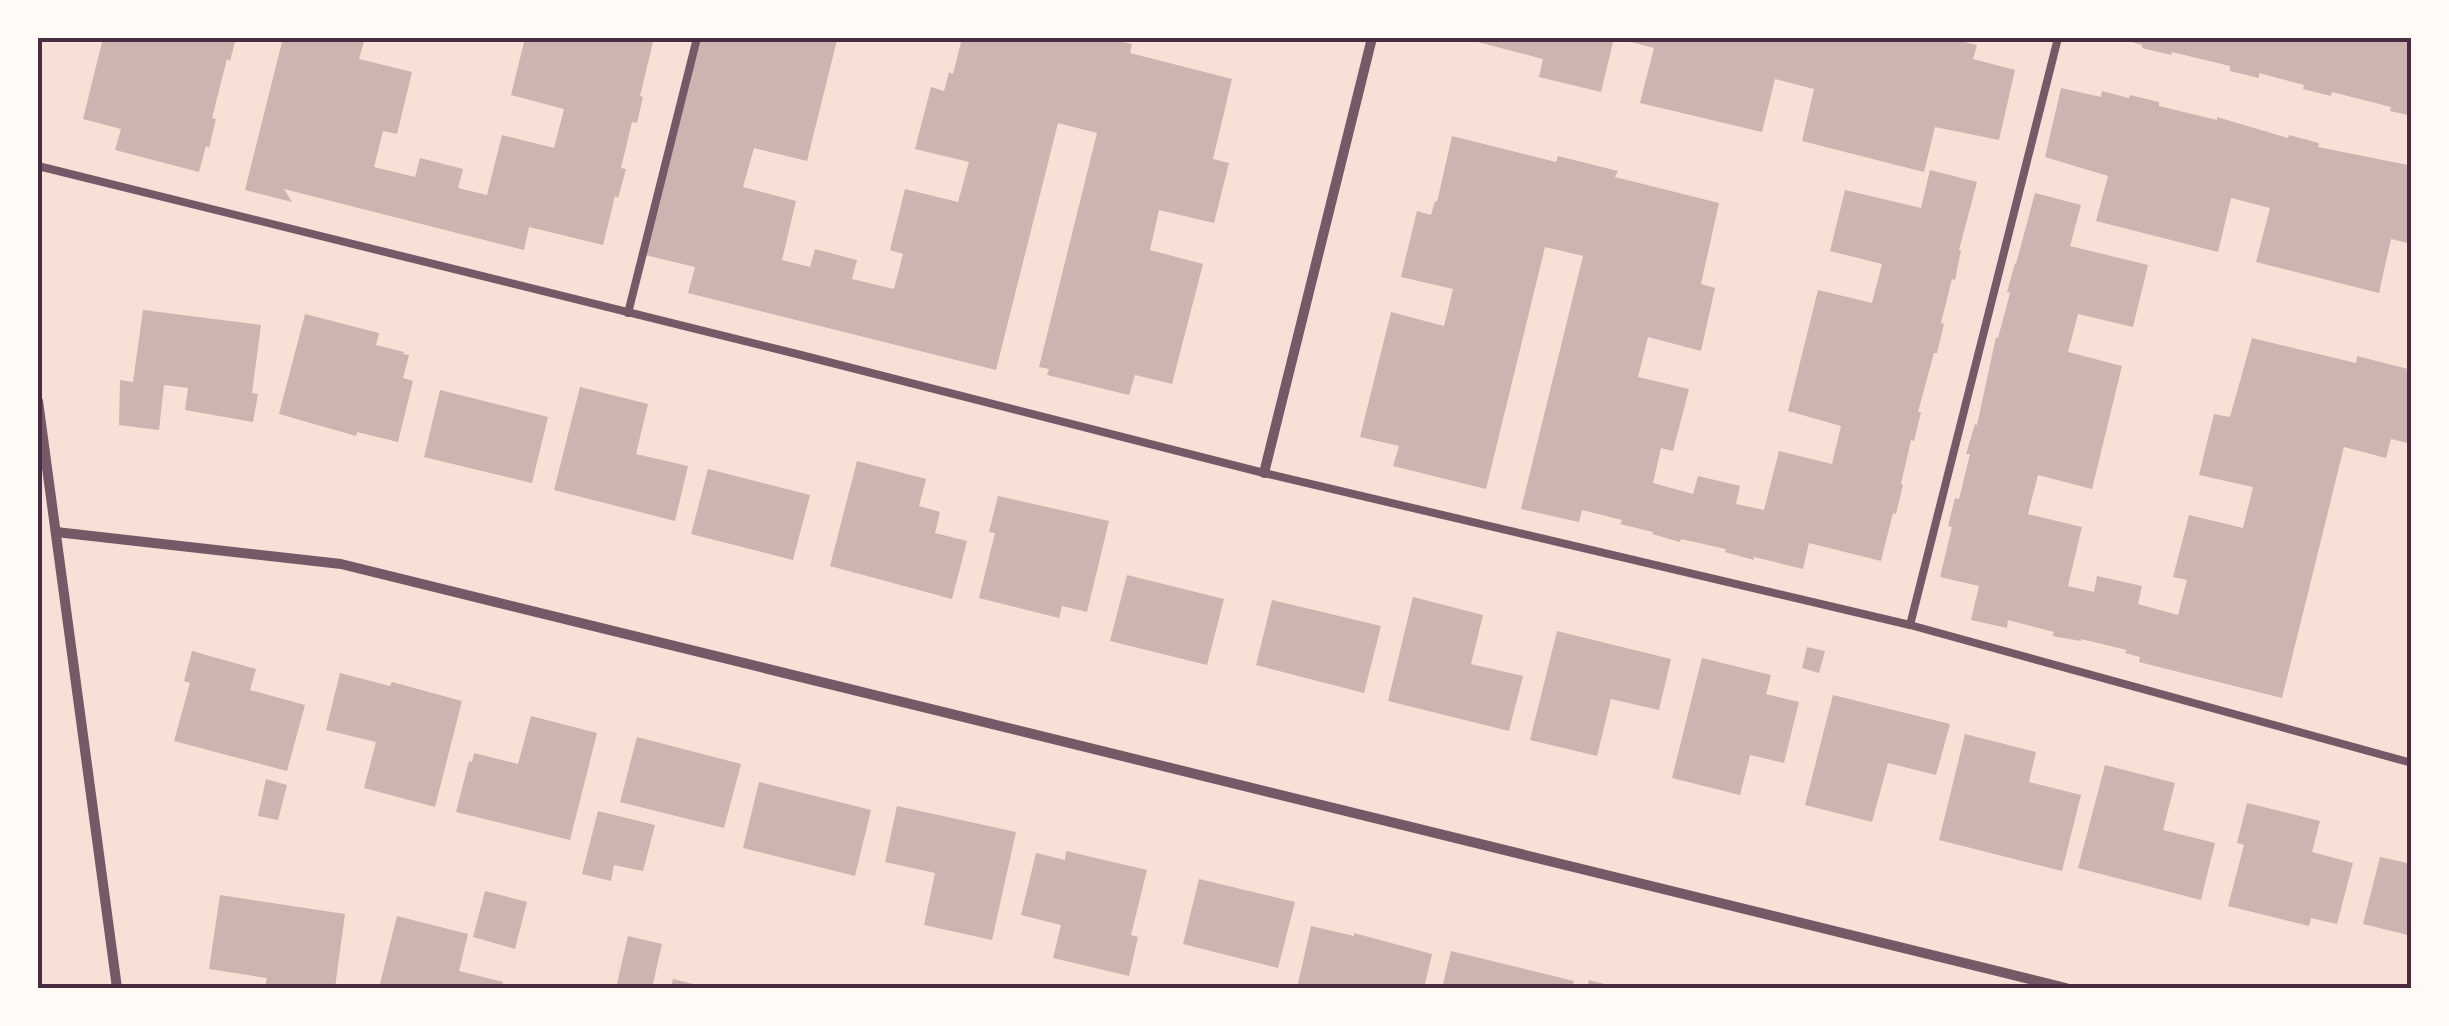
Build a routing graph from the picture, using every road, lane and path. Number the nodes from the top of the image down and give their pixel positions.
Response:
1 (697, 38) edge
2 (1372, 38) edge
3 (2058, 38) edge
4 (38, 166) edge
5 (628, 312) junction
6 (38, 401) edge
7 (1264, 474) junction
8 (56, 532) junction
9 (1910, 625) junction
10 (2412, 763) edge
11 (116, 988) edge
12 (2066, 988) edge

1 - 5 lane
2 - 7 street
3 - 9 lane
4 - 5 lane
5 - 7 lane
6 - 8 street
7 - 9 lane
8 - 11 street
8 - 12 street
9 - 10 lane

